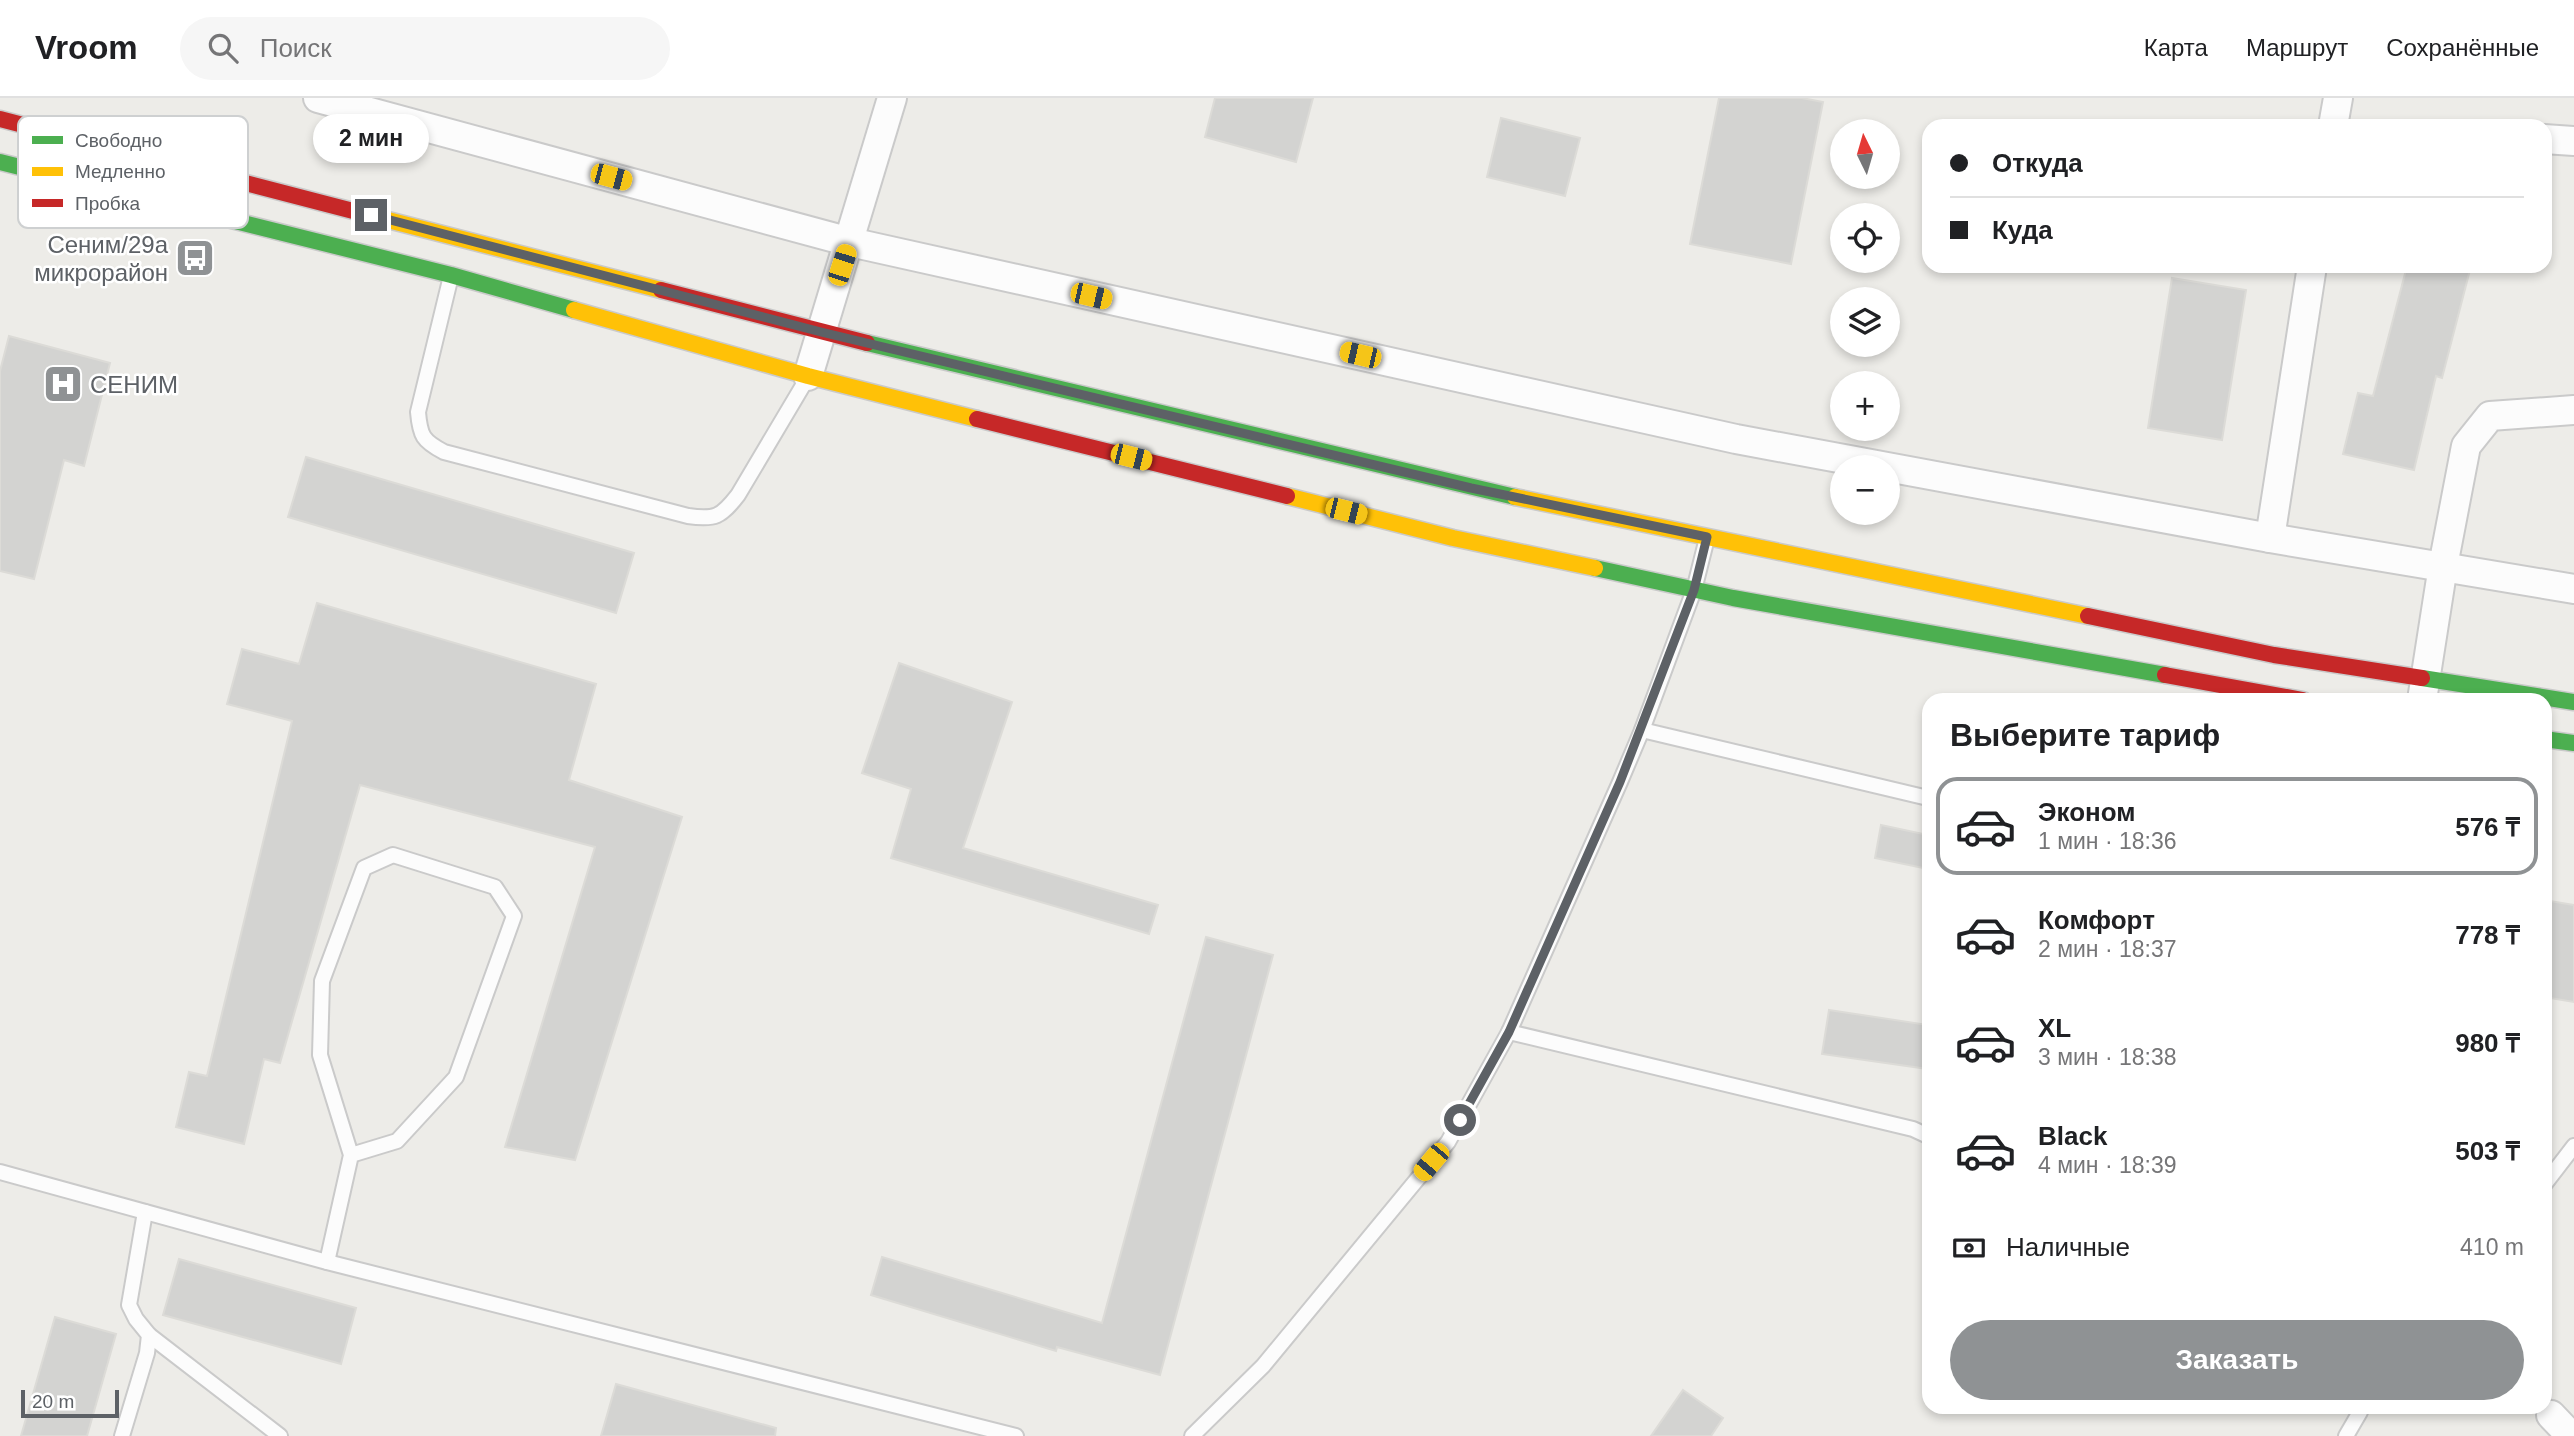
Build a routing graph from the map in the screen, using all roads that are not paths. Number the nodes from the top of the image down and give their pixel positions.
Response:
1 (318, 98) edge
2 (892, 98) edge
3 (2338, 98) edge
4 (0, 119) edge
5 (2334, 119) edge
6 (18, 124) edge
7 (2552, 140) edge
8 (2574, 141) edge
9 (0, 162) edge
10 (18, 167) edge
11 (248, 183) edge
12 (248, 224) edge
13 (850, 242) junction
14 (2311, 273) edge
15 (451, 275) junction
16 (821, 332) junction
17 (808, 376) junction
18 (2574, 410) edge
19 (1707, 537) junction
20 (2270, 538) junction
21 (2443, 566) junction
22 (2574, 589) edge
23 (1694, 590) junction
24 (2423, 689) edge
25 (2264, 693) edge
26 (2469, 693) edge
27 (2552, 700) edge
28 (2574, 702) edge
29 (1642, 730) junction
30 (2552, 740) edge
31 (2574, 743) edge
32 (1922, 797) edge
33 (1509, 1032) junction
34 (1922, 1133) edge
35 (2574, 1146) edge
36 (351, 1155) junction
37 (0, 1172) edge
38 (2552, 1175) edge
39 (145, 1212) junction
40 (327, 1262) junction
41 (149, 1335) junction
42 (2357, 1414) edge
43 (2551, 1415) dead end
44 (122, 1436) edge
45 (280, 1436) edge
46 (1016, 1436) edge
47 (1192, 1436) edge
48 (2346, 1436) edge
49 (2571, 1436) edge

1 - 13 street
2 - 13 street
3 - 5 street
4 - 6 main road
7 - 8 street
9 - 10 main road
11 - 16 main road
12 - 15 main road
13 - 16 street
13 - 20 street
14 - 20 street
15 - 17 main road
15 - 17 lane
16 - 17 street
16 - 19 main road
17 - 23 main road
18 - 21 street
19 - 23 lane
19 - 24 main road
20 - 21 street
21 - 22 street
21 - 24 street
23 - 25 main road
23 - 29 lane
24 - 26 main road
27 - 28 main road
29 - 32 lane
29 - 33 lane
30 - 31 main road
33 - 34 lane
33 - 47 lane
35 - 38 lane
36 - 36 lane
36 - 40 lane
37 - 39 lane
39 - 40 lane
39 - 41 lane
40 - 46 lane
41 - 44 lane
41 - 45 lane
42 - 48 lane
43 - 49 street

